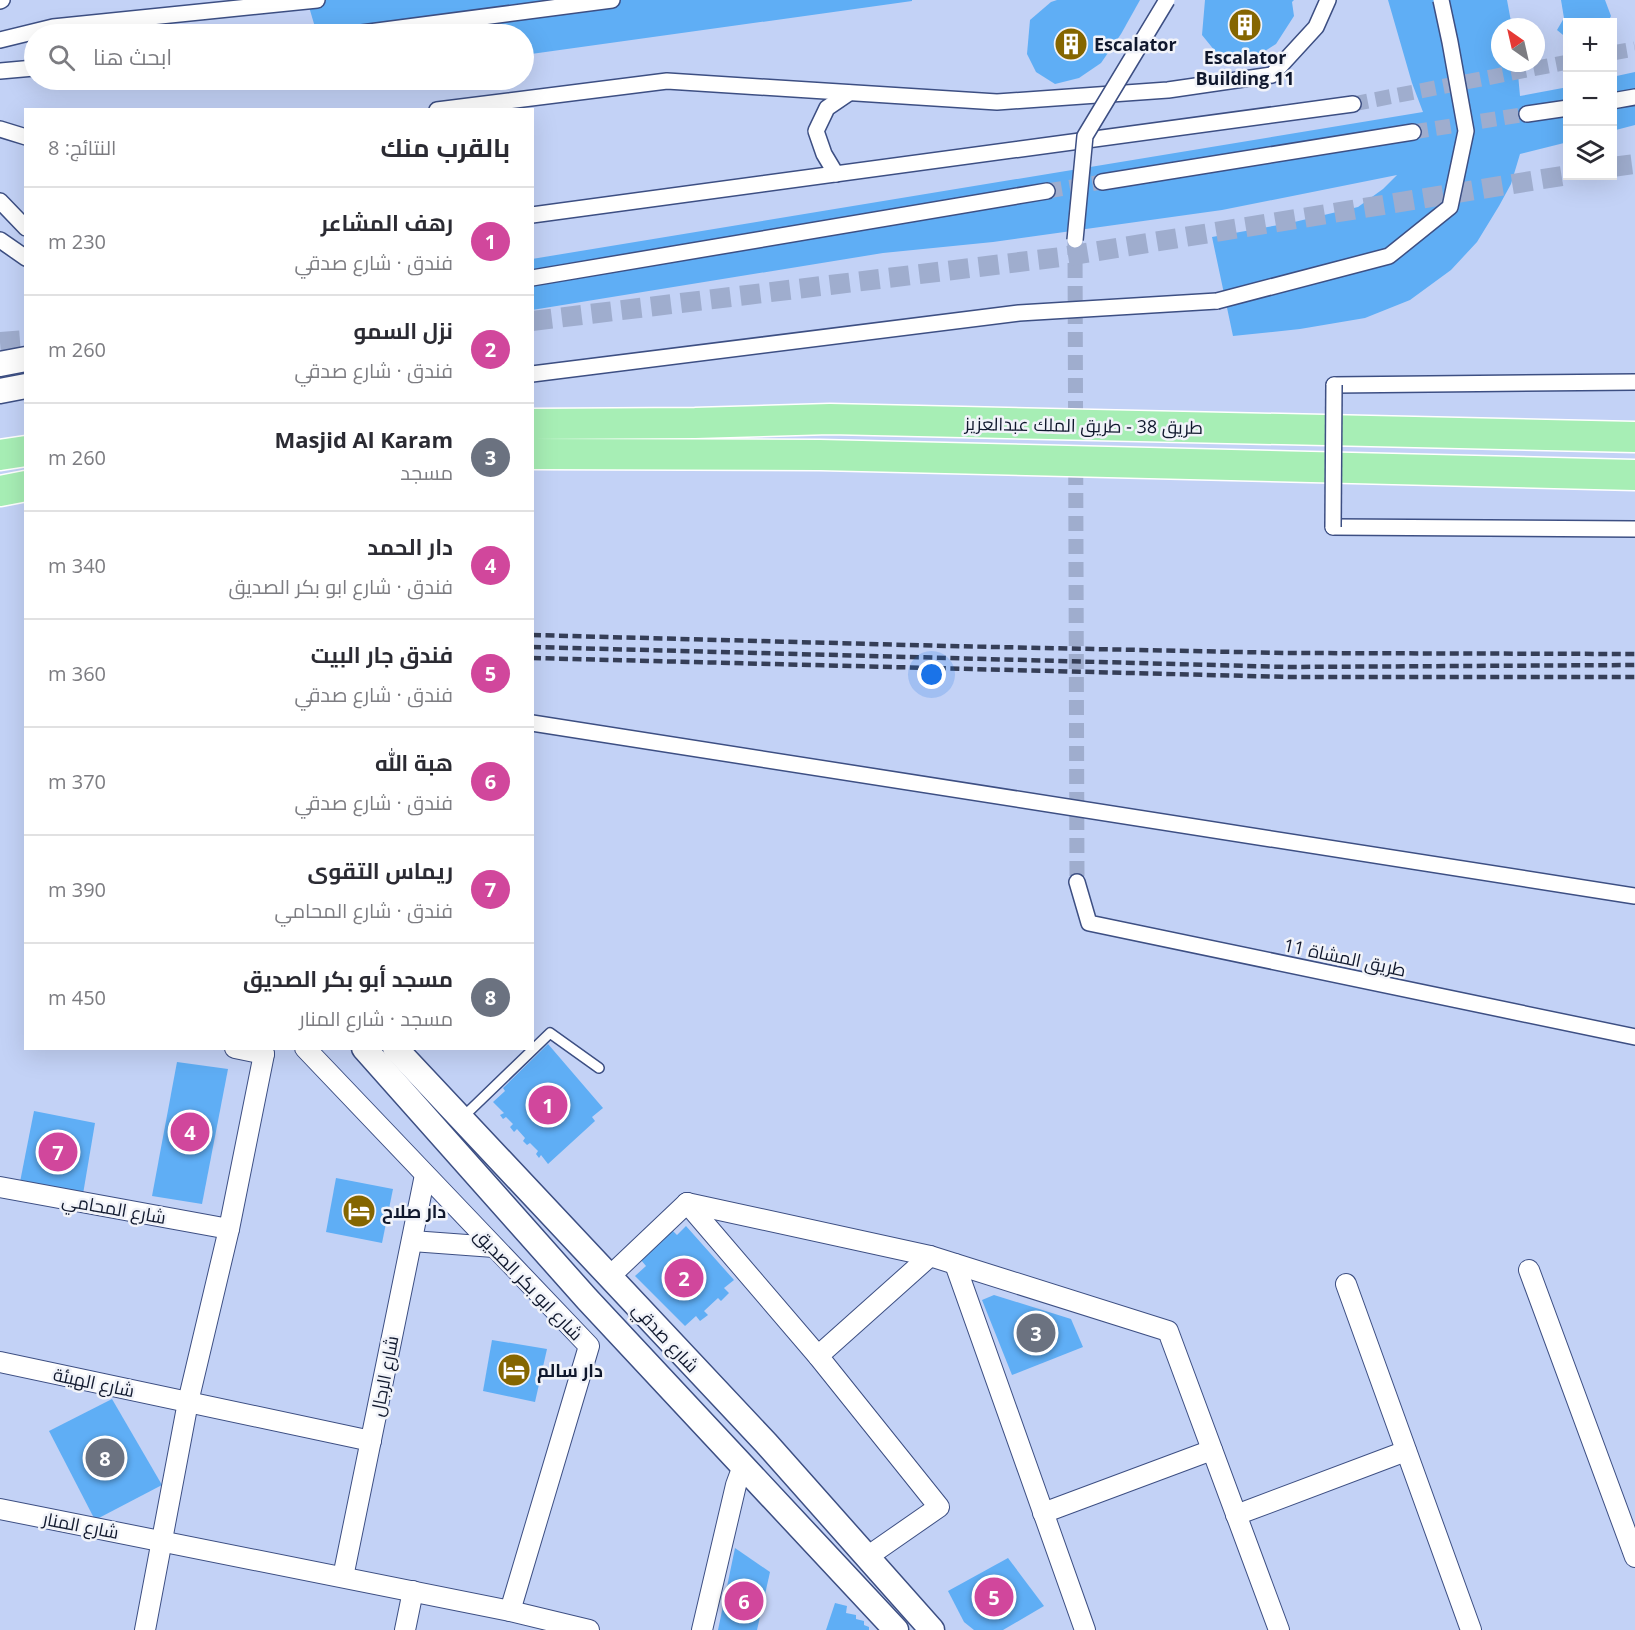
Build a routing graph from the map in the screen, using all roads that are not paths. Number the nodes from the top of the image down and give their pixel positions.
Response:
1 (317, 0) edge
2 (612, 0) edge
3 (1167, 0) edge
4 (1328, 0) edge
5 (1441, 0) edge
6 (82, 24) edge
7 (430, 24) edge
8 (24, 34) edge
9 (0, 39) edge
10 (24, 69) edge
11 (0, 71) edge
12 (849, 93) junction
13 (1635, 97) edge
14 (1617, 100) edge
15 (1353, 104) tunnel mouth
16 (453, 108) edge
17 (1563, 109) edge
18 (1527, 114) tunnel mouth
19 (0, 129) edge
20 (1413, 132) tunnel mouth
21 (24, 136) edge
22 (836, 174) junction
23 (1102, 182) tunnel mouth
24 (1047, 191) tunnel mouth
25 (0, 201) edge
26 (534, 215) edge
27 (24, 226) edge
28 (0, 240) edge
29 (1075, 240) tunnel mouth
30 (24, 257) edge
31 (534, 278) edge
32 (24, 359) edge
33 (0, 364) edge
34 (534, 374) edge
35 (1635, 382) edge
36 (24, 386) edge
37 (0, 391) edge
38 (534, 424) edge
39 (1635, 437) edge
40 (24, 451) edge
41 (534, 454) edge
42 (0, 455) edge
43 (1635, 475) edge
44 (24, 486) edge
45 (0, 491) edge
46 (1635, 529) edge
47 (534, 723) edge
48 (1077, 882) tunnel mouth
49 (1635, 897) edge
50 (1635, 1037) edge
51 (534, 1048) edge
52 (252, 1050) edge
53 (307, 1050) edge
54 (366, 1050) edge
55 (397, 1050) edge
56 (532, 1050) edge
57 (270, 1052) edge
58 (599, 1068) dead end
59 (461, 1119) junction
60 (425, 1175) junction
61 (0, 1187) edge
62 (687, 1203) junction
63 (229, 1229) junction
64 (412, 1241) junction
65 (494, 1247) junction
66 (930, 1256) junction
67 (955, 1264) junction
68 (1529, 1270) dead end
69 (609, 1277) junction
70 (1346, 1284) dead end
71 (587, 1299) junction
72 (818, 1356) junction
73 (0, 1362) edge
74 (188, 1402) junction
75 (371, 1441) junction
76 (766, 1443) junction
77 (1212, 1450) junction
78 (1406, 1451) junction
79 (743, 1466) junction
80 (0, 1509) edge
81 (1043, 1513) junction
82 (1236, 1515) junction
83 (162, 1541) junction
84 (867, 1557) junction
85 (1635, 1557) edge
86 (343, 1577) junction
87 (413, 1591) junction
88 (510, 1611) junction
89 (145, 1630) edge
90 (405, 1630) edge
91 (589, 1630) edge
92 (702, 1630) edge
93 (896, 1630) edge
94 (932, 1630) edge
95 (1084, 1630) edge
96 (1279, 1630) edge
97 (1471, 1630) edge

1 - 6 street
2 - 7 street
3 - 29 street, bridge
4 - 12 street
5 - 34 street, bridge
8 - 9 street
10 - 11 street
12 - 16 street
12 - 22 street
13 - 14 street
15 - 22 street
17 - 18 street
19 - 21 street
20 - 23 street
22 - 26 street
24 - 31 street
25 - 27 street
28 - 30 street
32 - 33 street
35 - 46 street, bridge
36 - 37 street
38 - 39 main road, طريق 38 - طريق الملك عبدالعزيز
40 - 42 main road
41 - 43 main road, طريق 38 - طريق الملك عبدالعزيز
44 - 45 main road
47 - 49 street
48 - 50 street, طريق المشاة 11
51 - 58 lane
52 - 57 street
53 - 60 street, شارع ابو بكر الصديق
54 - 71 street, شارع صدقي
55 - 59 street, شارع صدقي
56 - 59 lane
57 - 63 street
59 - 69 street, شارع صدقي
60 - 64 street, شارع الرجال
60 - 65 street, شارع ابو بكر الصديق
61 - 63 street, شارع المحامي
62 - 66 street
62 - 69 street
62 - 72 street
63 - 74 street
64 - 65 street
64 - 75 street, شارع الرجال
65 - 88 street, شارع ابو بكر الصديق
66 - 67 street
66 - 72 street
67 - 77 street
67 - 81 street
68 - 85 street
69 - 71 street
69 - 76 street, شارع صدقي
70 - 78 street
71 - 79 street, شارع صدقي
72 - 84 street
73 - 74 street, شارع الهيئة
74 - 75 street, شارع الهيئة
74 - 83 street
75 - 86 street, شارع الرجال
76 - 79 street
76 - 84 street, شارع صدقي
77 - 81 street
77 - 82 street
78 - 82 street
78 - 97 street
79 - 92 street
79 - 93 street, شارع صدقي
80 - 83 street, شارع المنار
81 - 95 street
82 - 96 street
83 - 86 street, شارع المنار
83 - 89 street
84 - 94 street, شارع صدقي
86 - 87 street, شارع المنار
87 - 88 street, شارع المنار
87 - 90 street
88 - 91 street, شارع المنار

